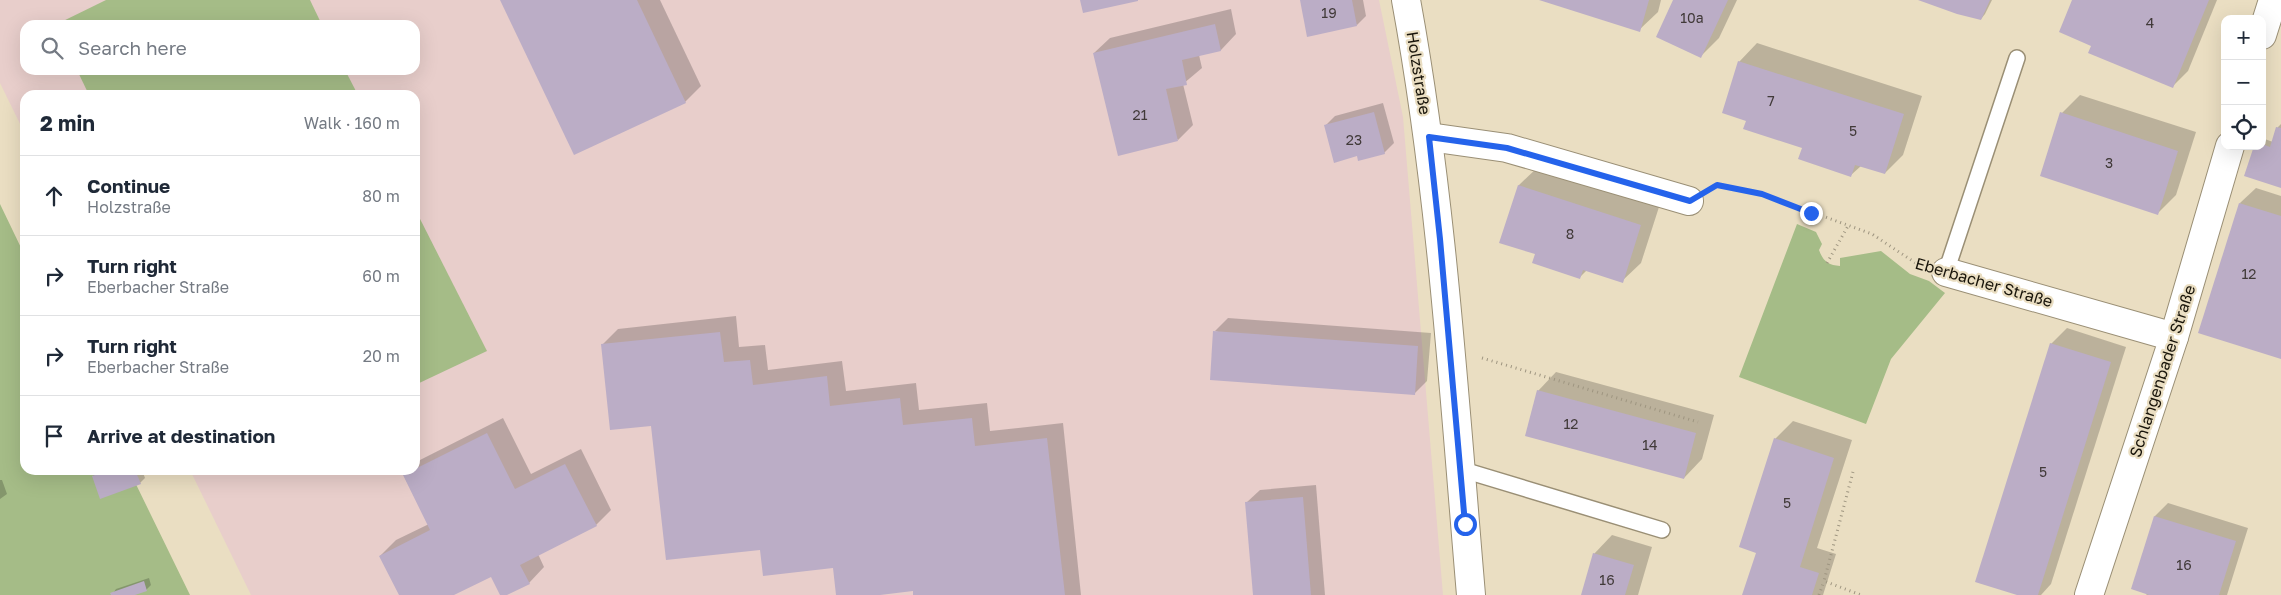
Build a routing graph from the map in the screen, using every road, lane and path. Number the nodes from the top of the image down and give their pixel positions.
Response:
1 (1406, 0) edge
2 (2273, 0) edge
3 (2266, 22) edge
4 (2017, 58) dead end
5 (1429, 137) junction
6 (2229, 150) edge
7 (1690, 201) joint
8 (1848, 226) junction
9 (1827, 263) dead end
10 (1946, 272) junction
11 (2174, 337) junction
12 (1482, 358) dead end
13 (1698, 422) dead end
14 (1460, 469) junction
15 (1854, 472) dead end
16 (1662, 530) dead end
17 (1824, 581) junction
18 (1471, 595) edge
19 (1820, 595) edge
20 (1861, 595) edge
21 (2089, 595) edge

1 - 5 street, Holzstraße
2 - 3 street
4 - 10 lane
5 - 7 street
5 - 14 street, Holzstraße
6 - 11 street, Schlangenbader Straße
7 - 8 path, Eberbacher Straße
8 - 9 path
8 - 10 path, Eberbacher Straße
10 - 11 street, Eberbacher Straße
11 - 21 street, Schlangenbader Straße
12 - 13 path
14 - 16 lane
14 - 18 street, Holzstraße
15 - 17 path
17 - 19 path
17 - 20 path

